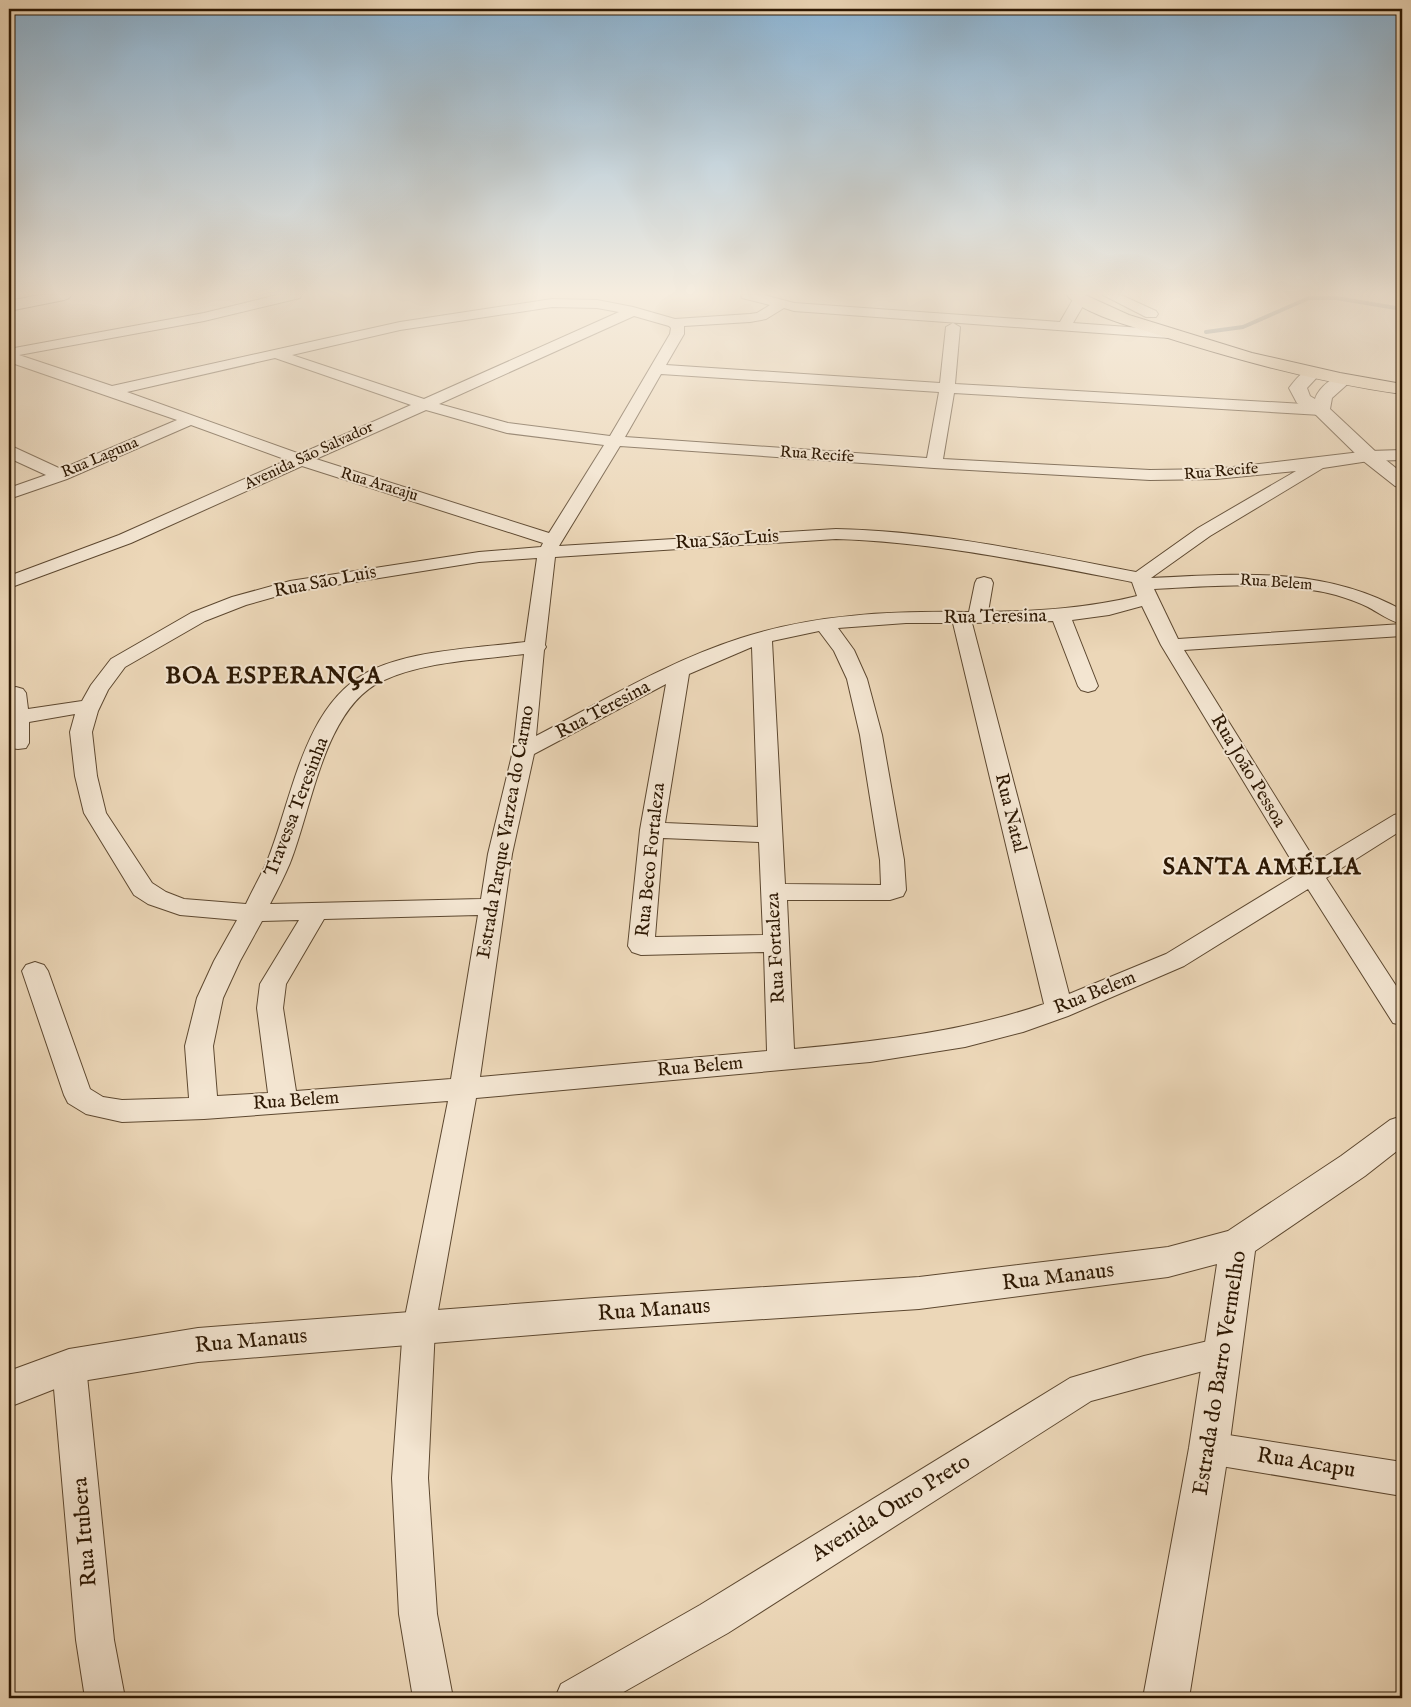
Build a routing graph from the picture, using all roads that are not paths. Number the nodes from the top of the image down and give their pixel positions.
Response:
1 (62, 375) edge
2 (184, 375) edge
3 (332, 375) edge
4 (489, 375) edge
5 (655, 375) edge
6 (729, 375) edge
7 (948, 375) edge
8 (1289, 375) edge
9 (1291, 375) edge
10 (1305, 380) junction
11 (947, 389) junction
12 (1402, 389) edge
13 (111, 391) junction
14 (1335, 392) junction
15 (1402, 396) edge
16 (423, 404) junction
17 (190, 420) junction
18 (615, 440) junction
19 (9, 450) edge
20 (1402, 455) edge
21 (1369, 456) junction
22 (301, 460) junction
23 (934, 463) junction
24 (1321, 463) junction
25 (61, 475) junction
26 (1402, 482) edge
27 (9, 494) edge
28 (550, 547) junction
29 (9, 582) edge
30 (984, 583) dead end
31 (1144, 587) junction
32 (1060, 616) junction
33 (969, 617) junction
34 (1402, 618) edge
35 (825, 624) junction
36 (1402, 630) edge
37 (762, 638) junction
38 (1171, 645) junction
39 (536, 647) junction
40 (679, 670) junction
41 (1088, 686) dead end
42 (16, 693) dead end
43 (89, 706) junction
44 (18, 717) junction
45 (18, 743) dead end
46 (524, 751) junction
47 (1402, 820) edge
48 (652, 830) junction
49 (770, 835) junction
50 (1312, 875) junction
51 (895, 884) joint
52 (773, 892) junction
53 (490, 907) junction
54 (317, 911) junction
55 (254, 913) junction
56 (777, 943) junction
57 (35, 971) dead end
58 (1059, 1009) junction
59 (1402, 1016) edge
60 (781, 1060) junction
61 (464, 1089) junction
62 (283, 1102) junction
63 (204, 1108) junction
64 (1402, 1130) edge
65 (1238, 1243) junction
66 (419, 1327) junction
67 (1220, 1353) junction
68 (69, 1366) junction
69 (9, 1389) edge
70 (1209, 1448) junction
71 (1402, 1478) edge
72 (105, 1698) edge
73 (433, 1698) edge
74 (575, 1698) edge
75 (1166, 1698) edge

1 - 13 street, Rua Aracaju
2 - 13 street
3 - 16 street, Rua Recife
4 - 16 street, Avenida São Salvador
5 - 18 street, Estrada Parque Varzea do Carmo
6 - 11 street
7 - 11 street
8 - 10 main road
9 - 10 main road
10 - 14 main road
10 - 14 street
11 - 14 street
11 - 23 street
12 - 14 main road
13 - 17 street, Rua Aracaju
14 - 15 main road
14 - 21 street
16 - 18 street, Rua Recife
16 - 22 street, Avenida São Salvador
17 - 22 street, Rua Aracaju
17 - 25 street, Rua Laguna
18 - 23 street, Rua Recife
18 - 28 street, Estrada Parque Varzea do Carmo
19 - 25 street
20 - 21 street, Rua Recife
21 - 24 street, Rua Recife
21 - 26 street
22 - 28 street, Rua Aracaju
22 - 29 street, Avenida São Salvador
23 - 24 street, Rua Recife
24 - 31 street
25 - 27 street, Rua Laguna
28 - 31 street, Rua São Luis
28 - 39 street, Estrada Parque Varzea do Carmo
28 - 43 street, Rua São Luis
30 - 33 street, Rua Natal
31 - 32 street, Rua Teresina
31 - 34 street, Rua Belem
31 - 38 street, Rua João Pessoa
32 - 33 street, Rua Teresina
32 - 41 street
33 - 35 street, Rua Teresina
33 - 58 street, Rua Natal
35 - 37 street, Rua Teresina
35 - 51 street
36 - 38 street
37 - 40 street, Rua Teresina
37 - 49 street, Rua Fortaleza
38 - 50 street, Rua João Pessoa
39 - 46 street, Estrada Parque Varzea do Carmo
39 - 55 street, Travessa Teresinha
40 - 46 street, Rua Teresina
40 - 48 street, Rua Beco Fortaleza
42 - 44 street
43 - 44 street
43 - 55 street, Rua São Luis
44 - 45 street
46 - 53 street, Estrada Parque Varzea do Carmo
47 - 50 street, Rua Belem
48 - 49 street
48 - 56 street, Rua Beco Fortaleza
49 - 52 street, Rua Fortaleza
50 - 58 street, Rua Belem
50 - 59 street, Rua João Pessoa
51 - 52 street
52 - 56 street, Rua Fortaleza
53 - 54 street, Rua São Luis
53 - 61 street, Estrada Parque Varzea do Carmo
54 - 55 street, Rua São Luis
54 - 62 street
55 - 63 street, Travessa Teresinha
56 - 60 street, Rua Fortaleza
57 - 63 street, Rua Belem
58 - 60 street, Rua Belem
60 - 61 street, Rua Belem
61 - 62 street, Rua Belem
61 - 66 street, Estrada Parque Varzea do Carmo
62 - 63 street, Rua Belem
64 - 65 street, Estrada do Barro Vermelho
65 - 66 street, Rua Manaus
65 - 67 street, Estrada do Barro Vermelho
66 - 68 street, Rua Manaus
66 - 73 street, Estrada Parque Varzea do Carmo
67 - 70 street, Estrada do Barro Vermelho
67 - 74 street, Avenida Ouro Preto
68 - 69 street, Rua Manaus
68 - 72 street, Rua Itubera
70 - 71 street, Rua Acapu
70 - 75 street, Estrada do Barro Vermelho

